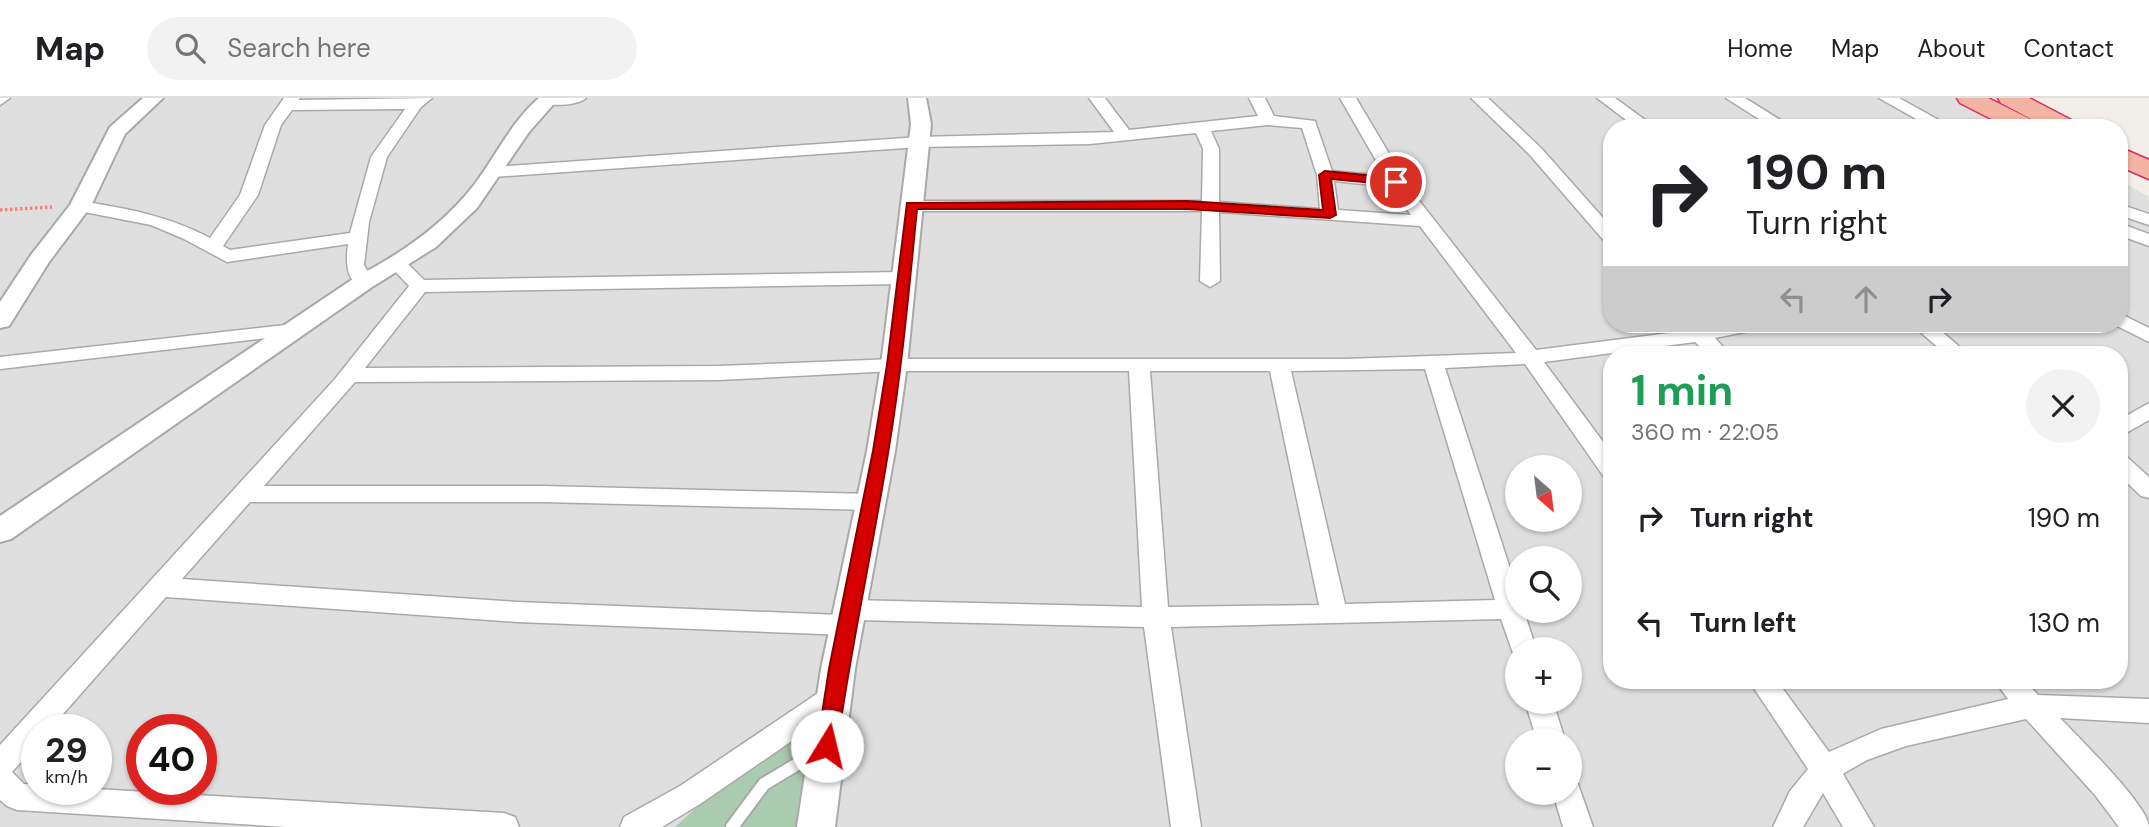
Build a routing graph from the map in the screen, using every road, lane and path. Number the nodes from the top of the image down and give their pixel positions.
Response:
1 (154, 98) edge
2 (578, 98) edge
3 (917, 98) edge
4 (1097, 98) edge
5 (1257, 98) edge
6 (1348, 98) edge
7 (1479, 98) edge
8 (1605, 98) edge
9 (1734, 98) edge
10 (1887, 98) edge
11 (1969, 98) edge
12 (2010, 98) edge
13 (549, 99) edge
14 (290, 101) edge
15 (420, 101) edge
16 (1635, 119) edge
17 (1770, 119) edge
18 (1928, 119) edge
19 (2011, 119) edge
20 (2051, 119) edge
21 (1268, 120) junction
22 (1201, 127) junction
23 (1125, 135) junction
24 (919, 142) junction
25 (2128, 160) edge
26 (2149, 171) edge
27 (493, 172) junction
28 (2128, 173) edge
29 (1325, 175) junction
30 (1396, 182) junction
31 (2149, 182) edge
32 (80, 206) junction
33 (911, 206) junction
34 (1209, 206) junction
35 (0, 210) edge
36 (2128, 212) edge
37 (1330, 215) junction
38 (2149, 220) edge
39 (1425, 221) junction
40 (1603, 229) edge
41 (2128, 232) edge
42 (358, 237) junction
43 (2149, 241) edge
44 (213, 247) junction
45 (398, 265) junction
46 (902, 278) junction
47 (364, 282) junction
48 (1210, 282) dead end
49 (419, 286) junction
50 (1, 318) edge
51 (2128, 324) edge
52 (294, 330) junction
53 (1672, 333) edge
54 (1698, 333) edge
55 (1932, 333) edge
56 (2149, 336) edge
57 (1711, 346) edge
58 (1948, 346) edge
59 (1531, 358) junction
60 (1433, 362) junction
61 (0, 363) edge
62 (894, 365) junction
63 (1279, 365) junction
64 (1139, 366) junction
65 (349, 375) junction
66 (2149, 410) edge
67 (2128, 424) edge
68 (1603, 458) edge
69 (2128, 470) edge
70 (2149, 490) edge
71 (244, 494) junction
72 (871, 502) junction
73 (0, 530) edge
74 (162, 587) junction
75 (1505, 590) edge
76 (1505, 609) edge
77 (1334, 614) junction
78 (848, 617) junction
79 (1156, 617) junction
80 (1768, 689) edge
81 (2015, 689) edge
82 (834, 697) junction
83 (2032, 707) junction
84 (2149, 711) edge
85 (827, 746) junction
86 (0, 765) edge
87 (1825, 770) junction
88 (0, 780) edge
89 (1572, 805) edge
90 (504, 827) edge
91 (635, 827) edge
92 (732, 827) edge
93 (816, 827) edge
94 (1186, 827) edge
95 (1578, 827) edge
96 (1788, 827) edge
97 (1858, 827) edge
98 (2137, 827) edge

1 - 32 street
2 - 13 street
3 - 24 street
4 - 23 street
5 - 21 street
6 - 30 street
7 - 40 street
8 - 16 street
9 - 17 street
10 - 18 street
11 - 19 highway
12 - 20 highway
13 - 27 street
14 - 15 street
14 - 44 street
15 - 42 street
21 - 22 street
21 - 29 street
22 - 23 street
22 - 34 street
23 - 24 street
24 - 27 street
24 - 33 street
25 - 26 highway
27 - 45 street
28 - 31 highway
29 - 30 street
29 - 37 street
30 - 39 street
32 - 35 path
32 - 44 street
32 - 50 street
33 - 34 street
33 - 46 street
34 - 37 street
34 - 48 street
36 - 38 street
37 - 39 street
39 - 59 street
41 - 43 street
42 - 44 street
42 - 47 street
45 - 47 street
45 - 49 street
46 - 49 street
46 - 62 street
47 - 52 street
49 - 65 street
51 - 56 street
52 - 61 street
52 - 73 street
53 - 59 street
54 - 57 street
55 - 58 street
59 - 60 street
59 - 68 street
60 - 63 street
60 - 75 street
62 - 64 street
62 - 65 street
62 - 72 street
63 - 64 street
63 - 77 street
64 - 79 street
65 - 71 street
66 - 67 street
69 - 70 street
71 - 72 street
71 - 74 street
72 - 78 street
74 - 78 street
74 - 86 street
76 - 77 street
77 - 79 street
78 - 79 street
78 - 82 street
79 - 94 street
80 - 87 street
81 - 83 street
82 - 85 street
82 - 91 street
83 - 84 street
83 - 87 street
83 - 98 street
85 - 92 lane
85 - 93 street
87 - 96 street
87 - 97 street
88 - 90 street
89 - 95 street

